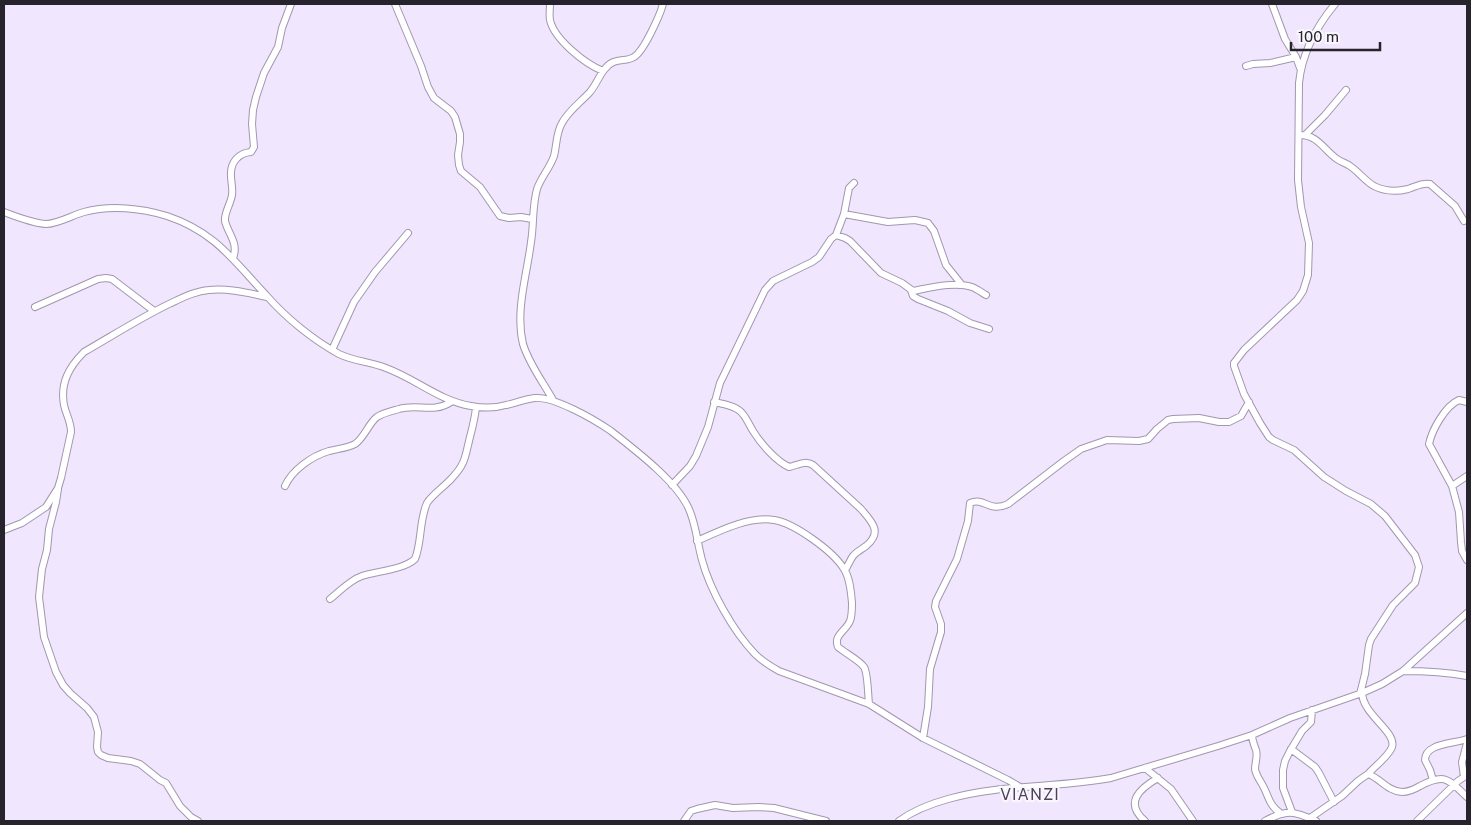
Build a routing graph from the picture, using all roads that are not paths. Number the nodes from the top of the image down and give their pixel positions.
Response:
1 (291, 4) edge
2 (395, 4) edge
3 (550, 4) edge
4 (663, 4) edge
5 (1272, 4) edge
6 (1335, 4) edge
7 (1296, 57) junction
8 (1246, 66) dead end
9 (1300, 69) junction
10 (603, 71) junction
11 (1346, 90) dead end
12 (1302, 135) junction
13 (854, 183) dead end
14 (4, 212) edge
15 (844, 214) junction
16 (532, 219) junction
17 (1464, 221) dead end
18 (408, 233) dead end
19 (836, 236) junction
20 (233, 258) junction
21 (962, 285) junction
22 (911, 290) junction
23 (986, 295) dead end
24 (267, 296) junction
25 (35, 307) dead end
26 (154, 311) junction
27 (989, 329) dead end
28 (332, 350) junction
29 (554, 400) junction
30 (451, 402) junction
31 (714, 402) junction
32 (1249, 402) junction
33 (1467, 402) edge
34 (476, 407) junction
35 (1467, 476) edge
36 (672, 485) junction
37 (285, 486) dead end
38 (1452, 486) junction
39 (58, 488) junction
40 (4, 530) edge
41 (697, 540) junction
42 (1467, 560) edge
43 (845, 570) junction
44 (330, 599) dead end
45 (1467, 614) edge
46 (1403, 671) junction
47 (1467, 676) edge
48 (1361, 693) junction
49 (869, 704) junction
50 (1312, 710) junction
51 (1252, 735) junction
52 (923, 738) junction
53 (1467, 740) edge
54 (1467, 743) edge
55 (1291, 749) junction
56 (1146, 768) junction
57 (1368, 774) junction
58 (1466, 776) edge
59 (1158, 778) junction
60 (1433, 780) junction
61 (1454, 785) junction
62 (1020, 787) junction
63 (1467, 796) edge
64 (1334, 802) junction
65 (1292, 812) junction
66 (1280, 813) junction
67 (1313, 820) edge
68 (198, 821) edge
69 (684, 821) edge
70 (826, 821) edge
71 (899, 821) edge
72 (1146, 821) edge
73 (1193, 821) edge
74 (1265, 821) edge
75 (1417, 821) edge

1 - 20 street
2 - 16 street
3 - 10 street
4 - 10 street
5 - 7 street
6 - 9 street
7 - 8 street
7 - 9 street
9 - 12 street
10 - 16 street
11 - 12 street
12 - 17 street
12 - 32 street
13 - 15 street
14 - 20 street
15 - 19 street
15 - 21 street
16 - 29 street
18 - 28 street
19 - 22 street
19 - 31 street
20 - 24 street
21 - 22 street
21 - 23 street
22 - 27 street
24 - 26 street
24 - 28 street
25 - 26 street
26 - 39 street
28 - 30 street
29 - 34 street
29 - 36 street
30 - 34 street
30 - 37 street
31 - 36 street
31 - 43 street
32 - 48 street
32 - 52 street
33 - 38 street
34 - 44 street
35 - 38 street
36 - 41 street
38 - 42 street
39 - 40 street
39 - 68 street
41 - 43 street
41 - 49 street
43 - 49 street
45 - 46 street
46 - 47 street
46 - 48 street
48 - 50 street
48 - 57 street
49 - 52 street
50 - 51 street
50 - 55 street
51 - 56 street
51 - 66 street
52 - 62 street
53 - 60 street
54 - 58 street
55 - 64 street
55 - 65 street
56 - 59 street
56 - 62 street
57 - 60 street
57 - 64 street
58 - 61 street
59 - 72 street
59 - 73 street
60 - 61 street
61 - 63 street
61 - 75 street
62 - 71 street
64 - 67 street
65 - 66 street
65 - 67 street
66 - 74 street
69 - 70 street

